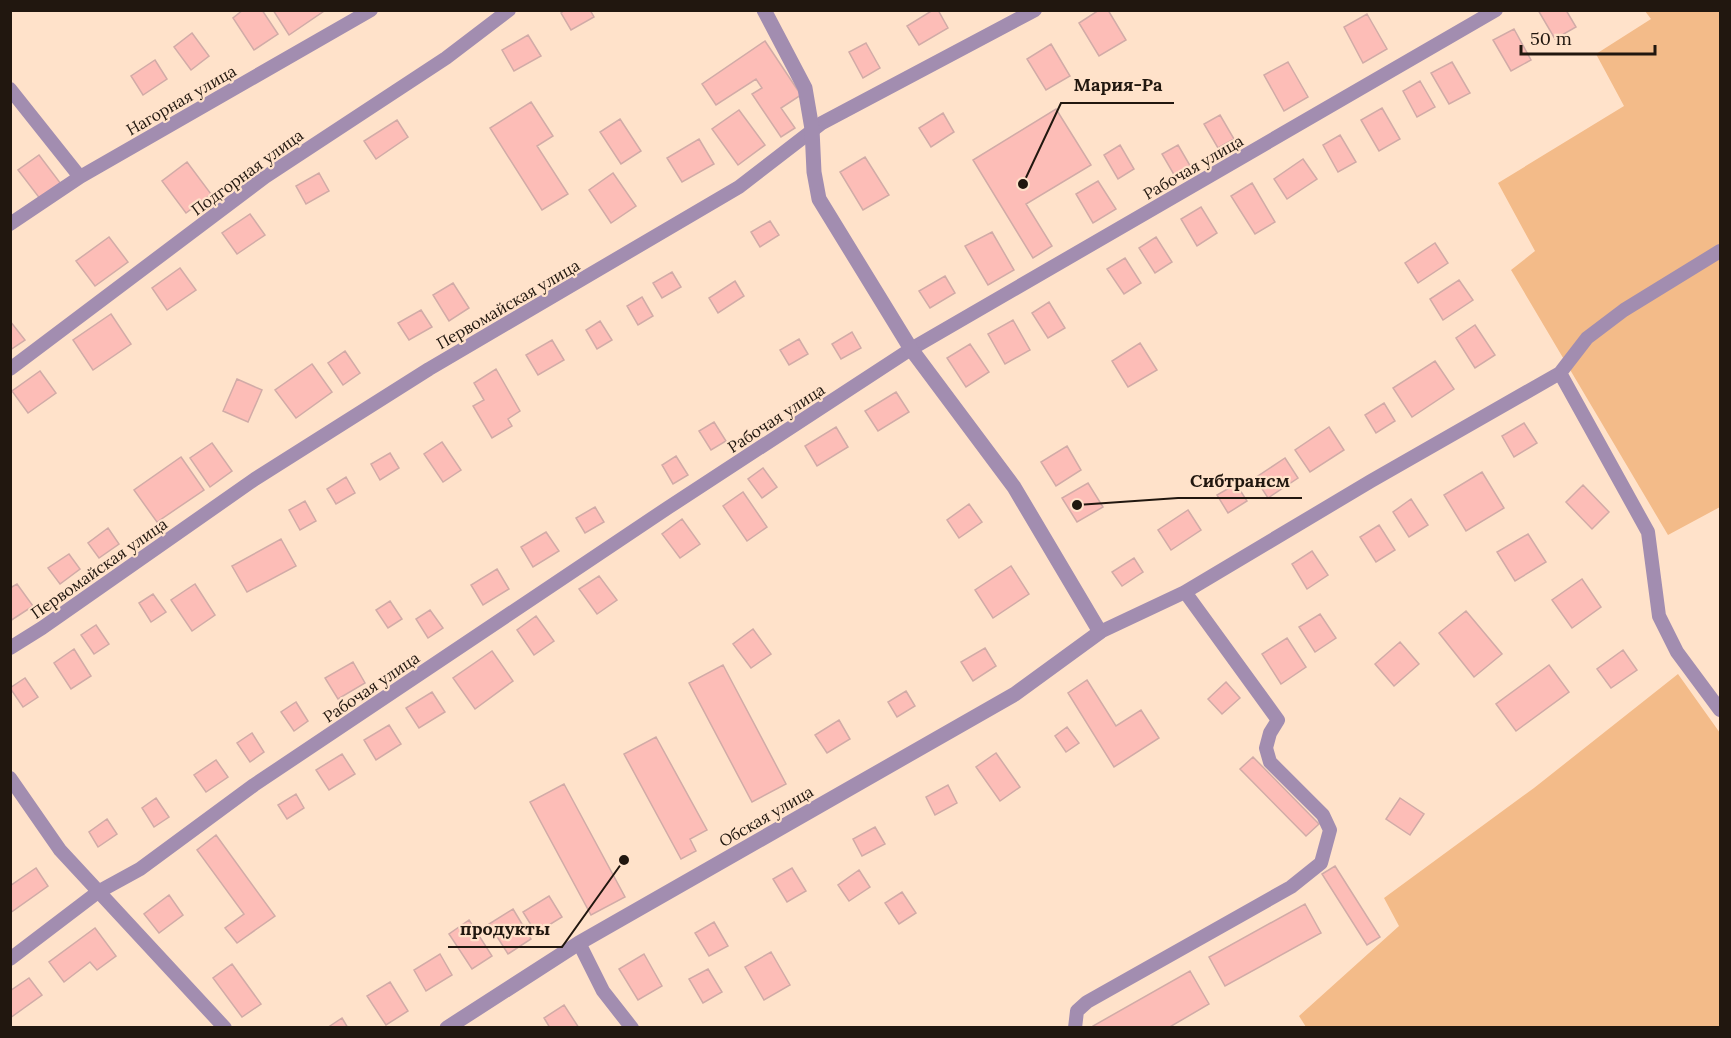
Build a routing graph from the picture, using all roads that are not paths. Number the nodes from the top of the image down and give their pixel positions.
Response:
1 (371, 10) edge
2 (509, 10) edge
3 (764, 10) edge
4 (1035, 10) edge
5 (1496, 10) edge
6 (10, 89) edge
7 (812, 129) junction
8 (80, 177) junction
9 (10, 224) edge
10 (1720, 251) edge
11 (911, 349) junction
12 (10, 369) edge
13 (1560, 373) junction
14 (1185, 592) junction
15 (1100, 632) junction
16 (10, 648) edge
17 (1720, 710) edge
18 (10, 778) edge
19 (98, 892) junction
20 (579, 943) junction
21 (10, 959) edge
22 (225, 1028) edge
23 (447, 1028) edge
24 (632, 1028) edge
25 (1075, 1028) edge

1 - 8 street, Нагорная улица
2 - 12 street, Подгорная улица
3 - 7 street
4 - 7 street, Первомайская улица
5 - 11 street, Рабочая улица
6 - 8 street
7 - 11 street
7 - 16 street, Первомайская улица
8 - 9 street, Нагорная улица
10 - 13 street
11 - 15 street
11 - 19 street, Рабочая улица
13 - 14 street
13 - 17 street
14 - 15 street
14 - 25 street
15 - 20 street, Обская улица
18 - 19 street
19 - 21 street, Рабочая улица
19 - 22 street
20 - 23 street, Обская улица
20 - 24 street

